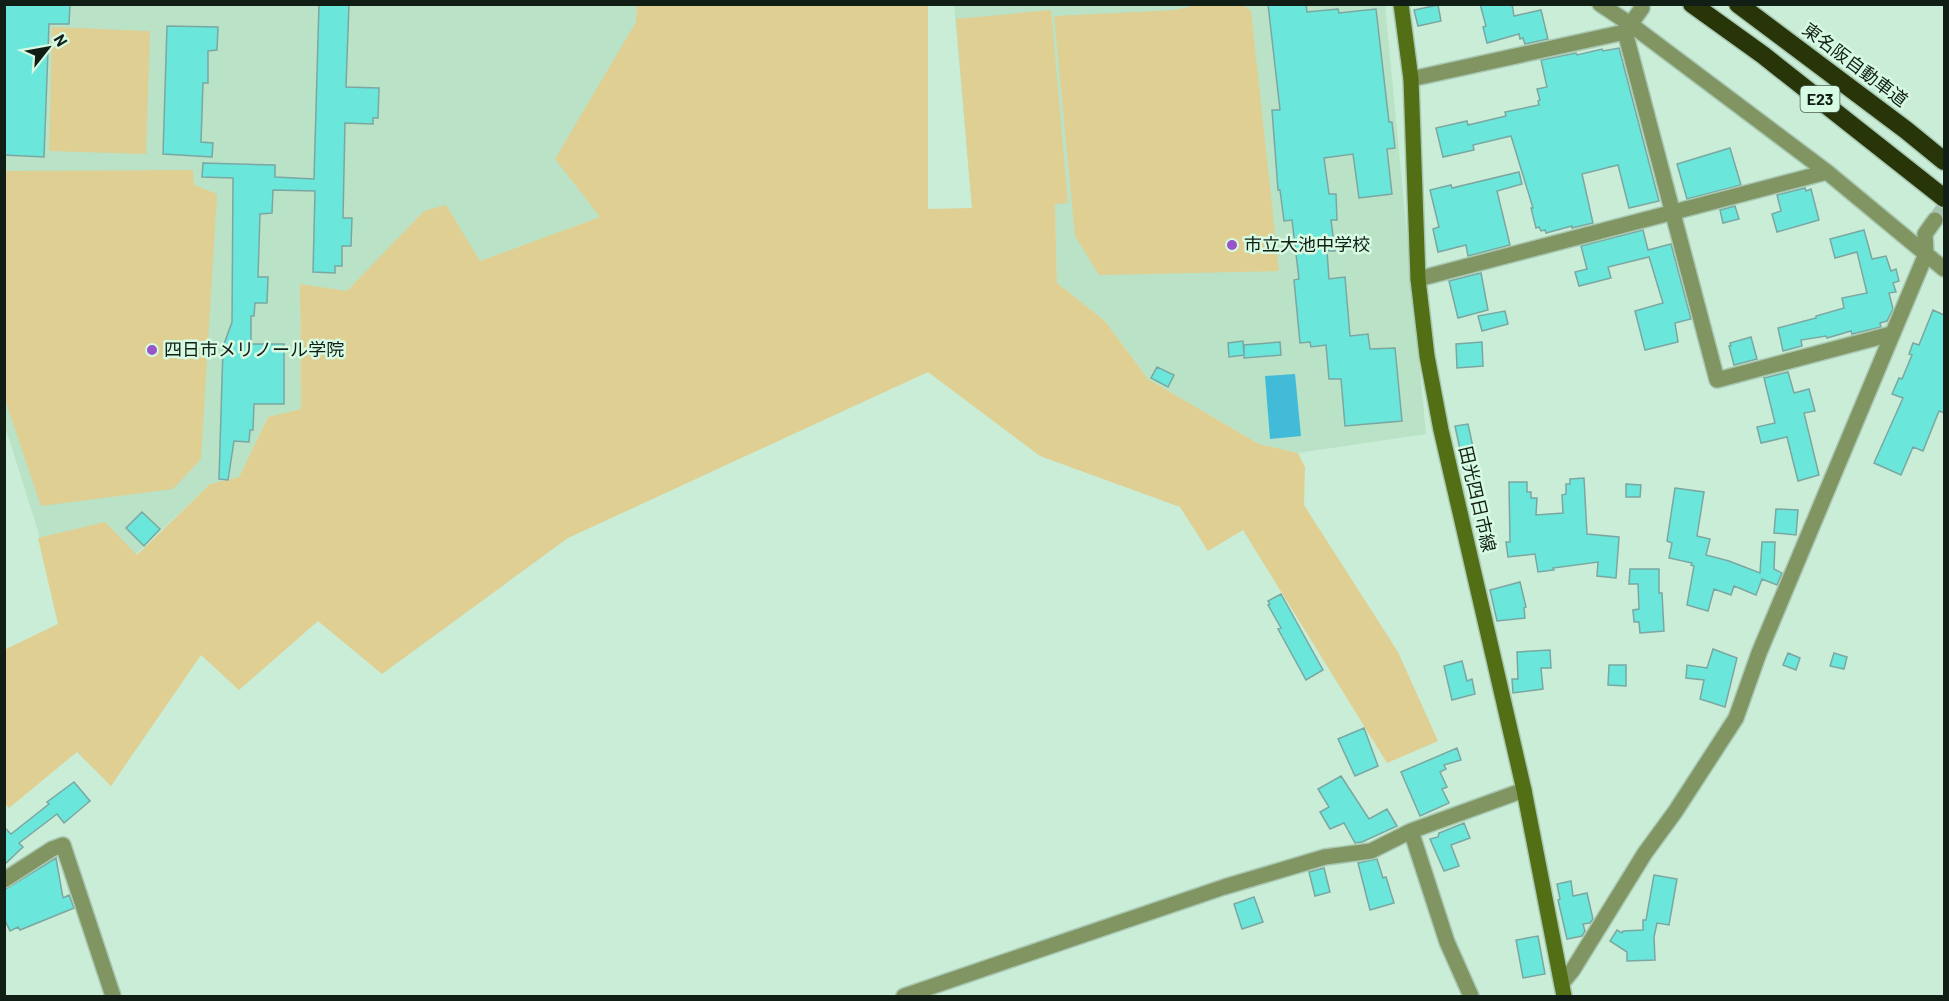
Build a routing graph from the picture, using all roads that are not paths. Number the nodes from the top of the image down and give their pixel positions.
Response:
1 (1401, 4) edge
2 (1600, 4) edge
3 (1692, 4) edge
4 (1738, 4) edge
5 (1642, 8) dead end
6 (1627, 28) junction
7 (1411, 79) junction
8 (1944, 161) edge
9 (1827, 172) junction
10 (1944, 198) edge
11 (1673, 213) junction
12 (1935, 220) tunnel mouth
13 (1926, 254) junction
14 (1944, 269) edge
15 (1418, 279) junction
16 (1891, 334) junction
17 (1524, 790) junction
18 (1410, 831) junction
19 (4, 880) edge
20 (1563, 990) edge
21 (114, 996) edge
22 (904, 996) edge
23 (1471, 996) edge

1 - 7 main road, 田光四日市線
2 - 6 street
3 - 10 highway, E23
4 - 8 highway, 東名阪自動車道 / E23
5 - 6 street
6 - 7 street
6 - 9 street
6 - 11 street
7 - 15 main road, 田光四日市線
9 - 11 street
9 - 13 street
11 - 15 street
11 - 16 street
12 - 13 street
13 - 14 street
13 - 16 street
15 - 17 main road, 田光四日市線
16 - 20 street
17 - 18 street
17 - 20 main road, 田光四日市線
18 - 22 street
18 - 23 street
19 - 21 street

